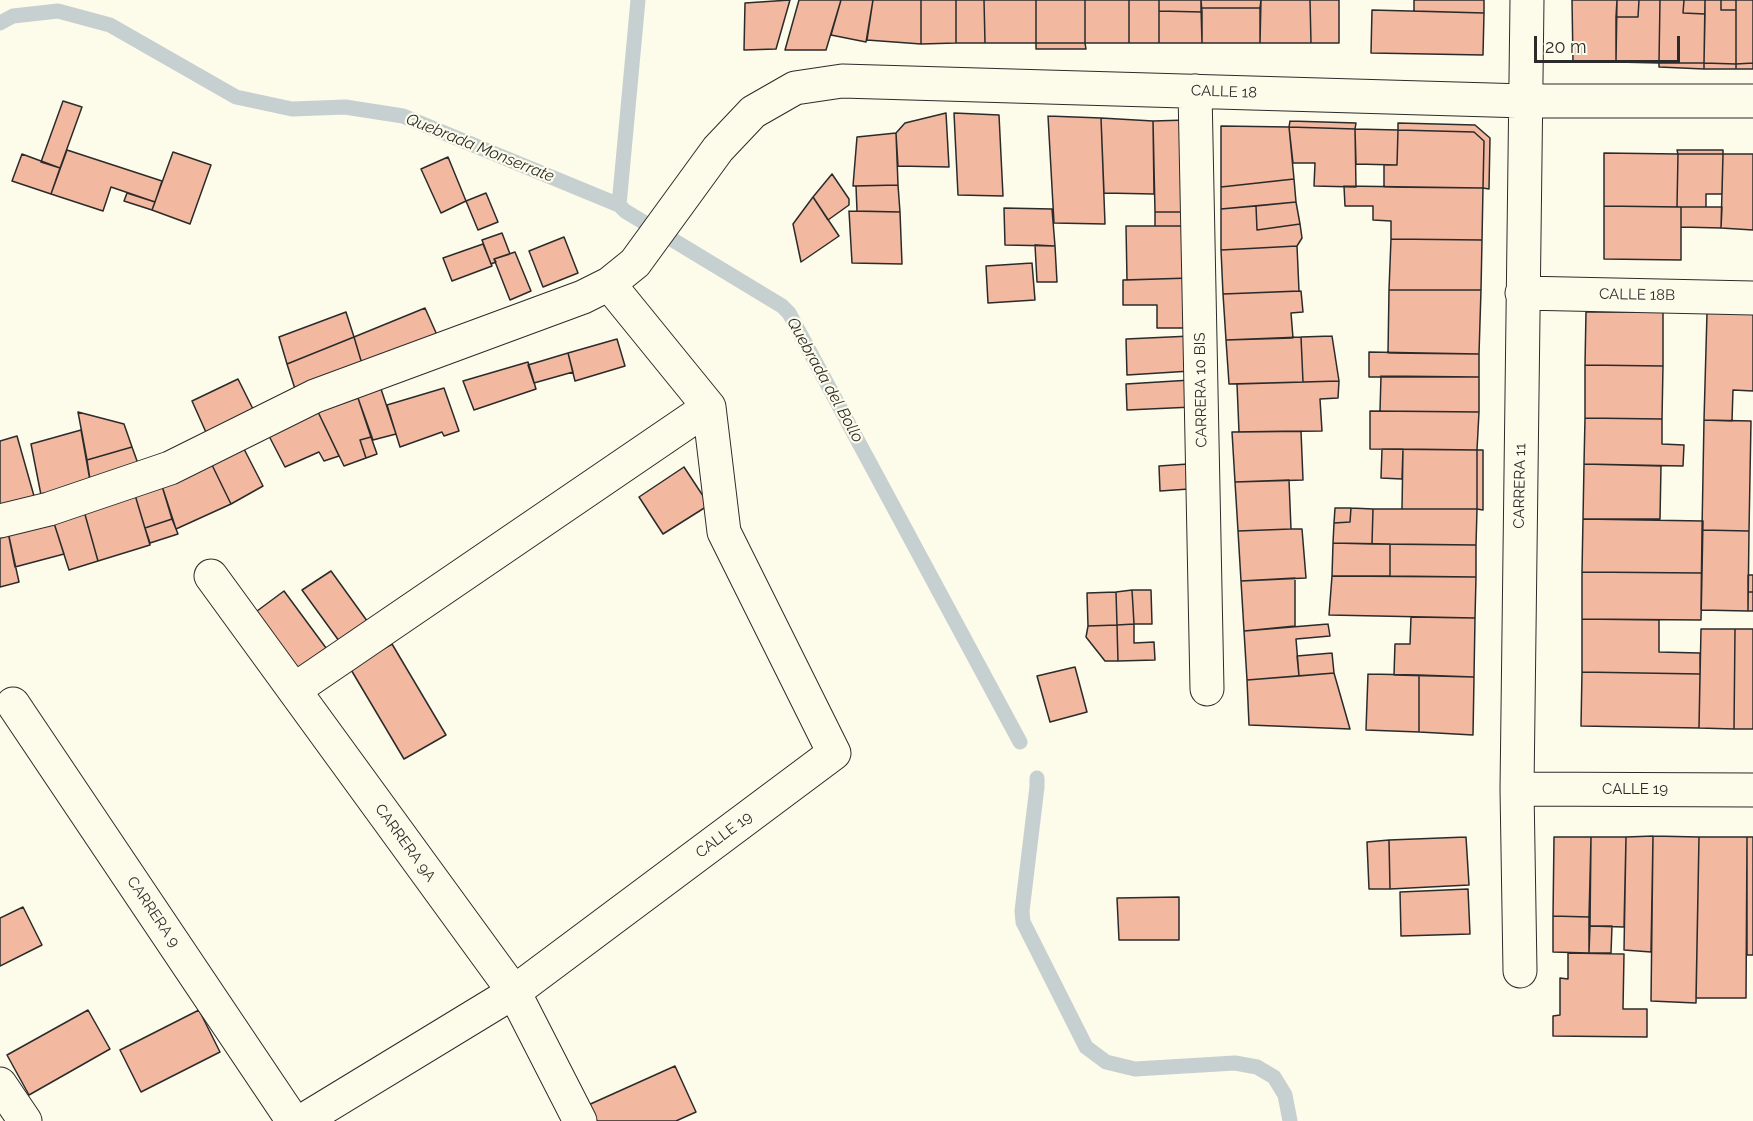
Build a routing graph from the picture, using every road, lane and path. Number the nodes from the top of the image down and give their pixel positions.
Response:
1 (1527, 0) edge
2 (1195, 91) junction
3 (1525, 101) junction
4 (1753, 101) edge
5 (609, 284) junction
6 (1522, 293) junction
7 (1753, 298) edge
8 (709, 407) junction
9 (0, 521) edge
10 (211, 576) dead end
11 (1207, 688) dead end
12 (294, 690) junction
13 (13, 704) dead end
14 (1517, 789) junction
15 (1753, 790) edge
16 (1520, 971) dead end
17 (514, 992) junction
18 (0, 1084) edge
19 (25, 1121) edge
20 (293, 1121) edge
21 (302, 1121) edge
22 (580, 1121) edge

1 - 3 street, CARRERA 11
2 - 3 street, CALLE 18
2 - 5 street, CALLE 18
2 - 11 street, CARRERA 10 BIS
3 - 4 street, CALLE 18
3 - 6 street, CARRERA 11
5 - 8 street
5 - 9 street, CALLE 18
6 - 7 street, CALLE 18B
6 - 14 street, CARRERA 11
8 - 12 street
8 - 17 street, CALLE 19
10 - 12 street, CARRERA 9A
12 - 17 street, CARRERA 9A
13 - 20 street, CARRERA 9
14 - 15 street, CALLE 19
14 - 16 street, CARRERA 11
17 - 21 street, CALLE 19
17 - 22 street, CARRERA 9A
18 - 19 street

